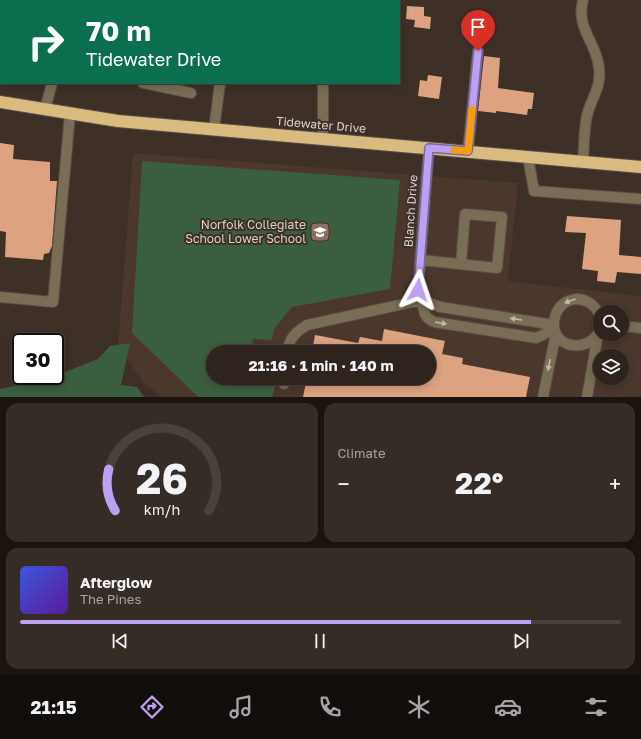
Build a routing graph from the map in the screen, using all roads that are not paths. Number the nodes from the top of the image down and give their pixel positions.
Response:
1 (583, 0) edge
2 (478, 51) dead end
3 (52, 84) edge
4 (148, 84) edge
5 (220, 84) edge
6 (324, 84) edge
7 (191, 93) dead end
8 (0, 102) edge
9 (45, 110) junction
10 (70, 114) junction
11 (214, 129) junction
12 (323, 139) junction
13 (429, 148) junction
14 (468, 151) junction
15 (528, 157) junction
16 (583, 161) junction
17 (641, 166) edge
18 (641, 199) edge
19 (421, 260) junction
20 (461, 264) junction
21 (0, 297) edge
22 (422, 300) junction
23 (593, 305) edge
24 (629, 327) edge
25 (641, 328) edge
26 (555, 329) junction
27 (593, 340) edge
28 (597, 341) edge
29 (288, 345) edge
30 (543, 397) edge
31 (587, 397) edge

1 - 16 street
2 - 14 street
3 - 9 street
4 - 7 street
5 - 11 street
6 - 12 street
8 - 9 highway, Tidewater Drive
9 - 10 highway, Tidewater Drive
10 - 11 highway, Tidewater Drive
10 - 21 street
11 - 12 highway, Tidewater Drive
12 - 13 highway, Tidewater Drive
13 - 14 highway, Tidewater Drive
13 - 19 street, Blanch Drive
14 - 15 highway, Tidewater Drive
15 - 16 highway, Tidewater Drive
15 - 18 street
16 - 17 highway, Tidewater Drive
19 - 20 street
19 - 22 street, Blanch Drive
20 - 20 street
26 -> 22 street
22 -> 26 street, Blanch Drive
22 - 29 street
23 -> 26 street
24 - 25 street
26 - 27 street
26 -> 30 street
28 - 31 street

